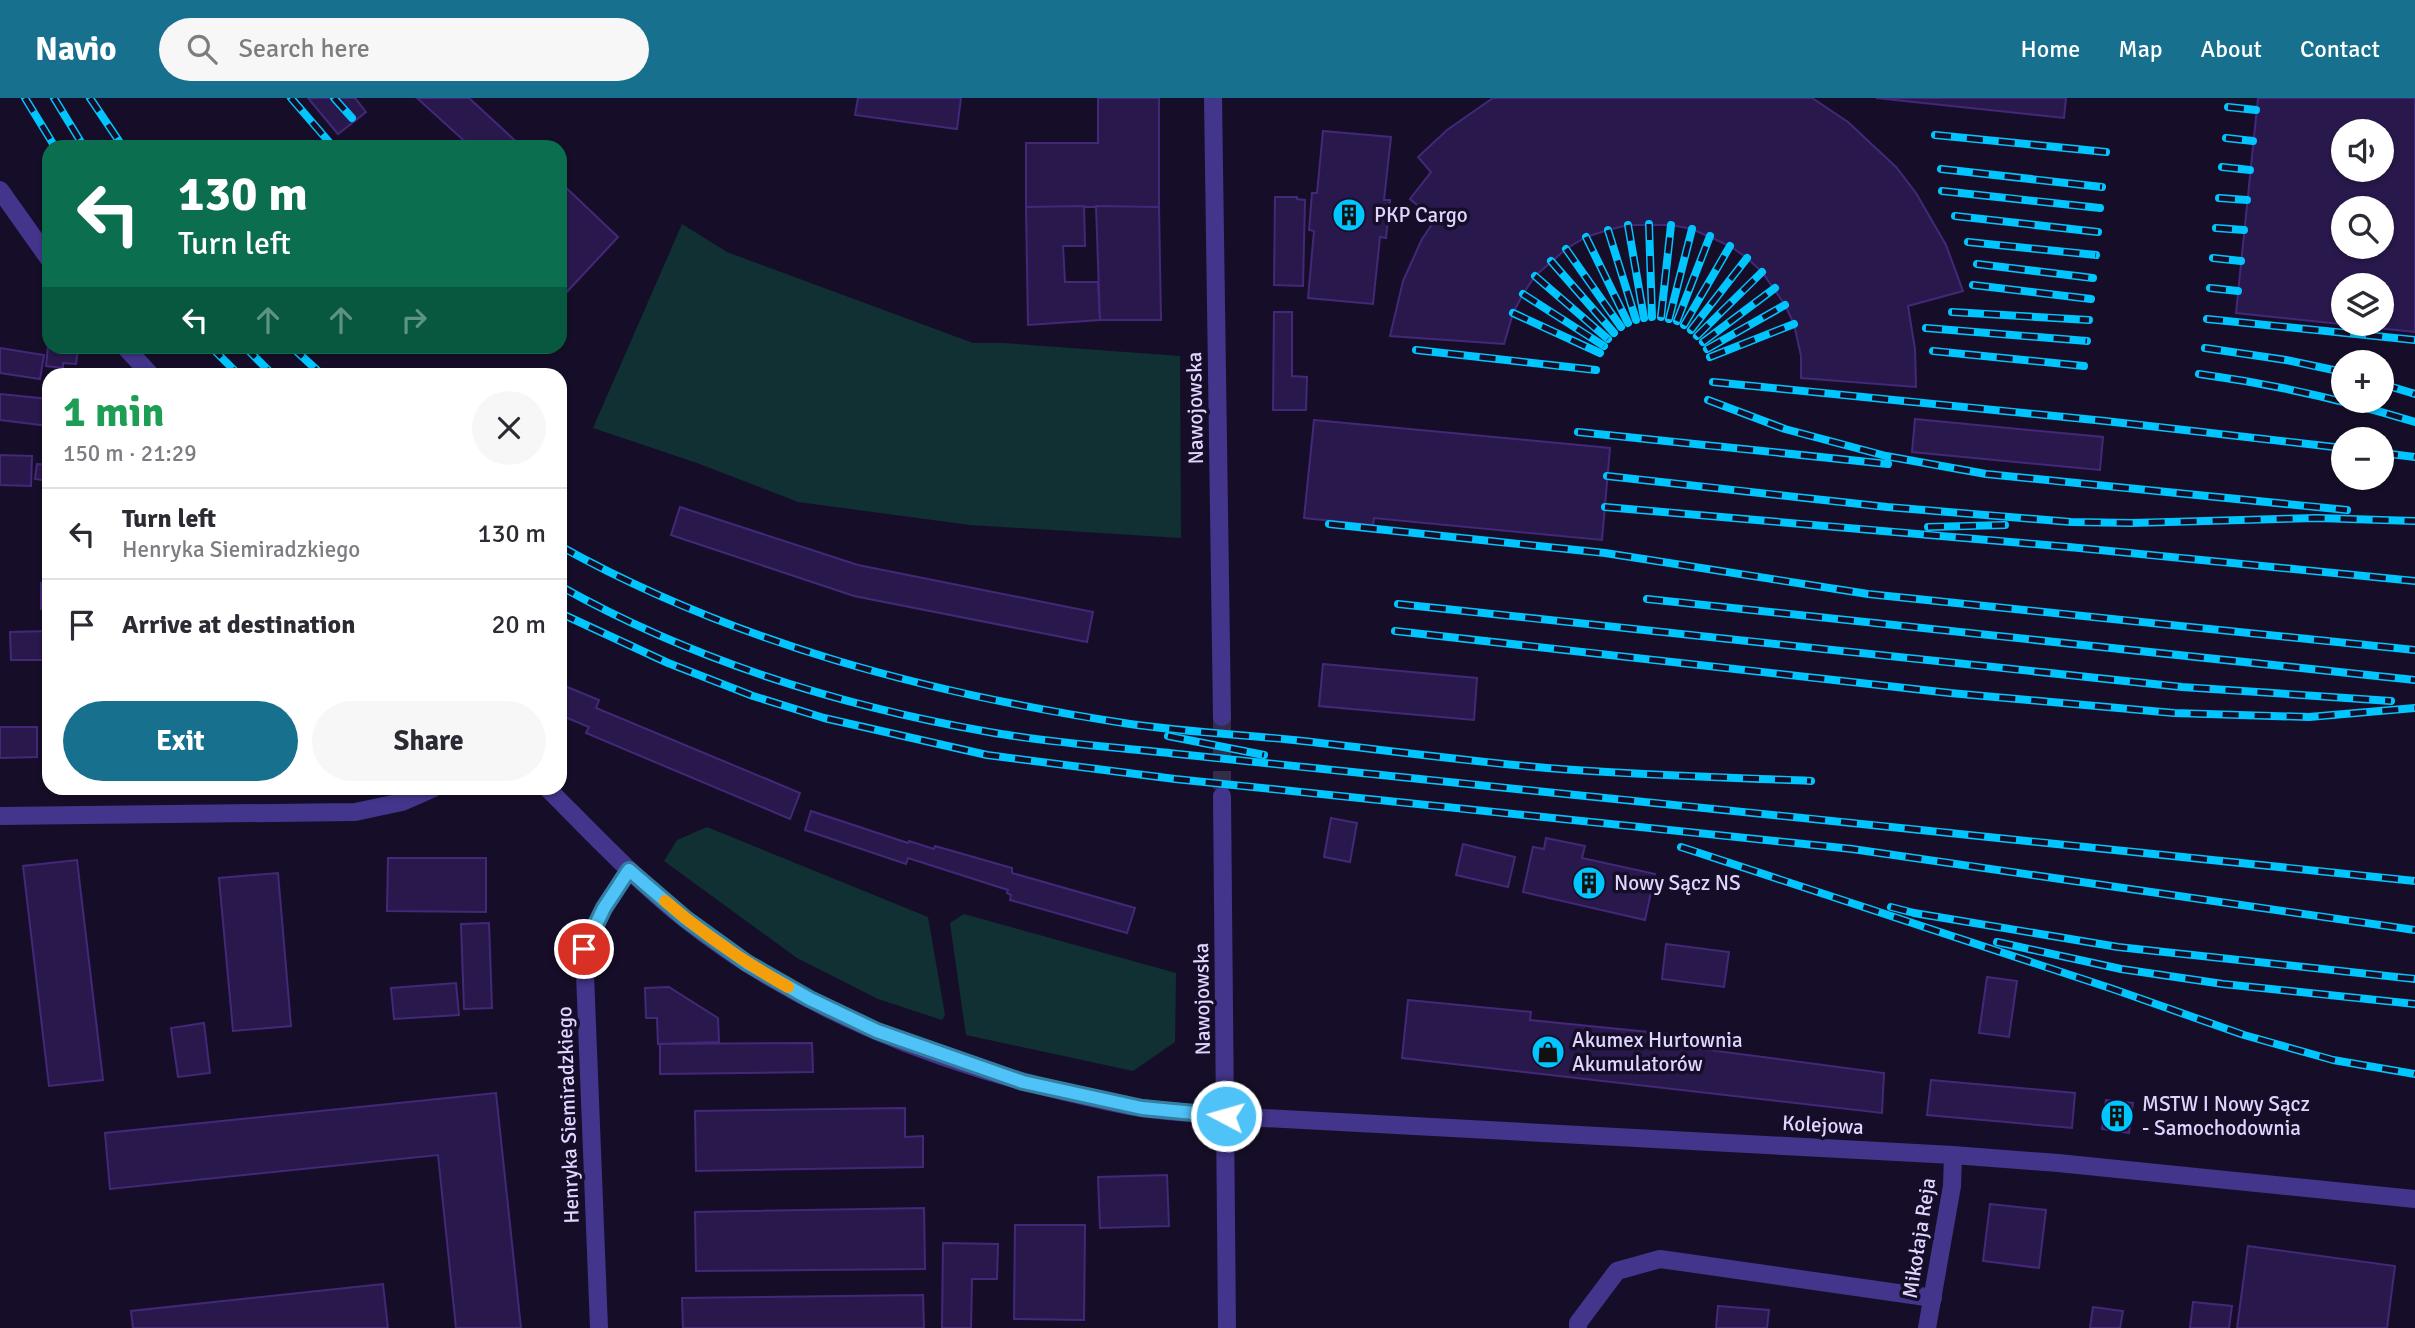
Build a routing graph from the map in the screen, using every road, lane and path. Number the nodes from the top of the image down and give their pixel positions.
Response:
1 (1213, 98) edge
2 (0, 190) edge
3 (42, 249) edge
4 (131, 354) edge
5 (144, 368) edge
6 (1222, 717) tunnel mouth
7 (418, 795) edge
8 (554, 795) edge
9 (1222, 796) tunnel mouth
10 (0, 816) edge
11 (629, 870) junction
12 (1226, 1116) junction
13 (1953, 1155) junction
14 (2415, 1199) edge
15 (1933, 1298) junction
16 (599, 1328) edge
17 (1227, 1328) edge
18 (1578, 1328) edge
19 (1927, 1328) edge

1 - 6 street, Nawojowska
2 - 3 street
4 - 5 street
7 - 10 street
8 - 11 street, Kolejowa
9 - 12 street, Nawojowska
11 - 12 street, Kolejowa
11 - 16 street, Henryka Siemiradzkiego
12 - 13 street, Kolejowa
12 - 17 street, Nawojowska
13 - 14 street, Kolejowa
13 - 15 street, Mikołaja Reja
15 - 18 street
15 - 19 street, Mikołaja Reja

